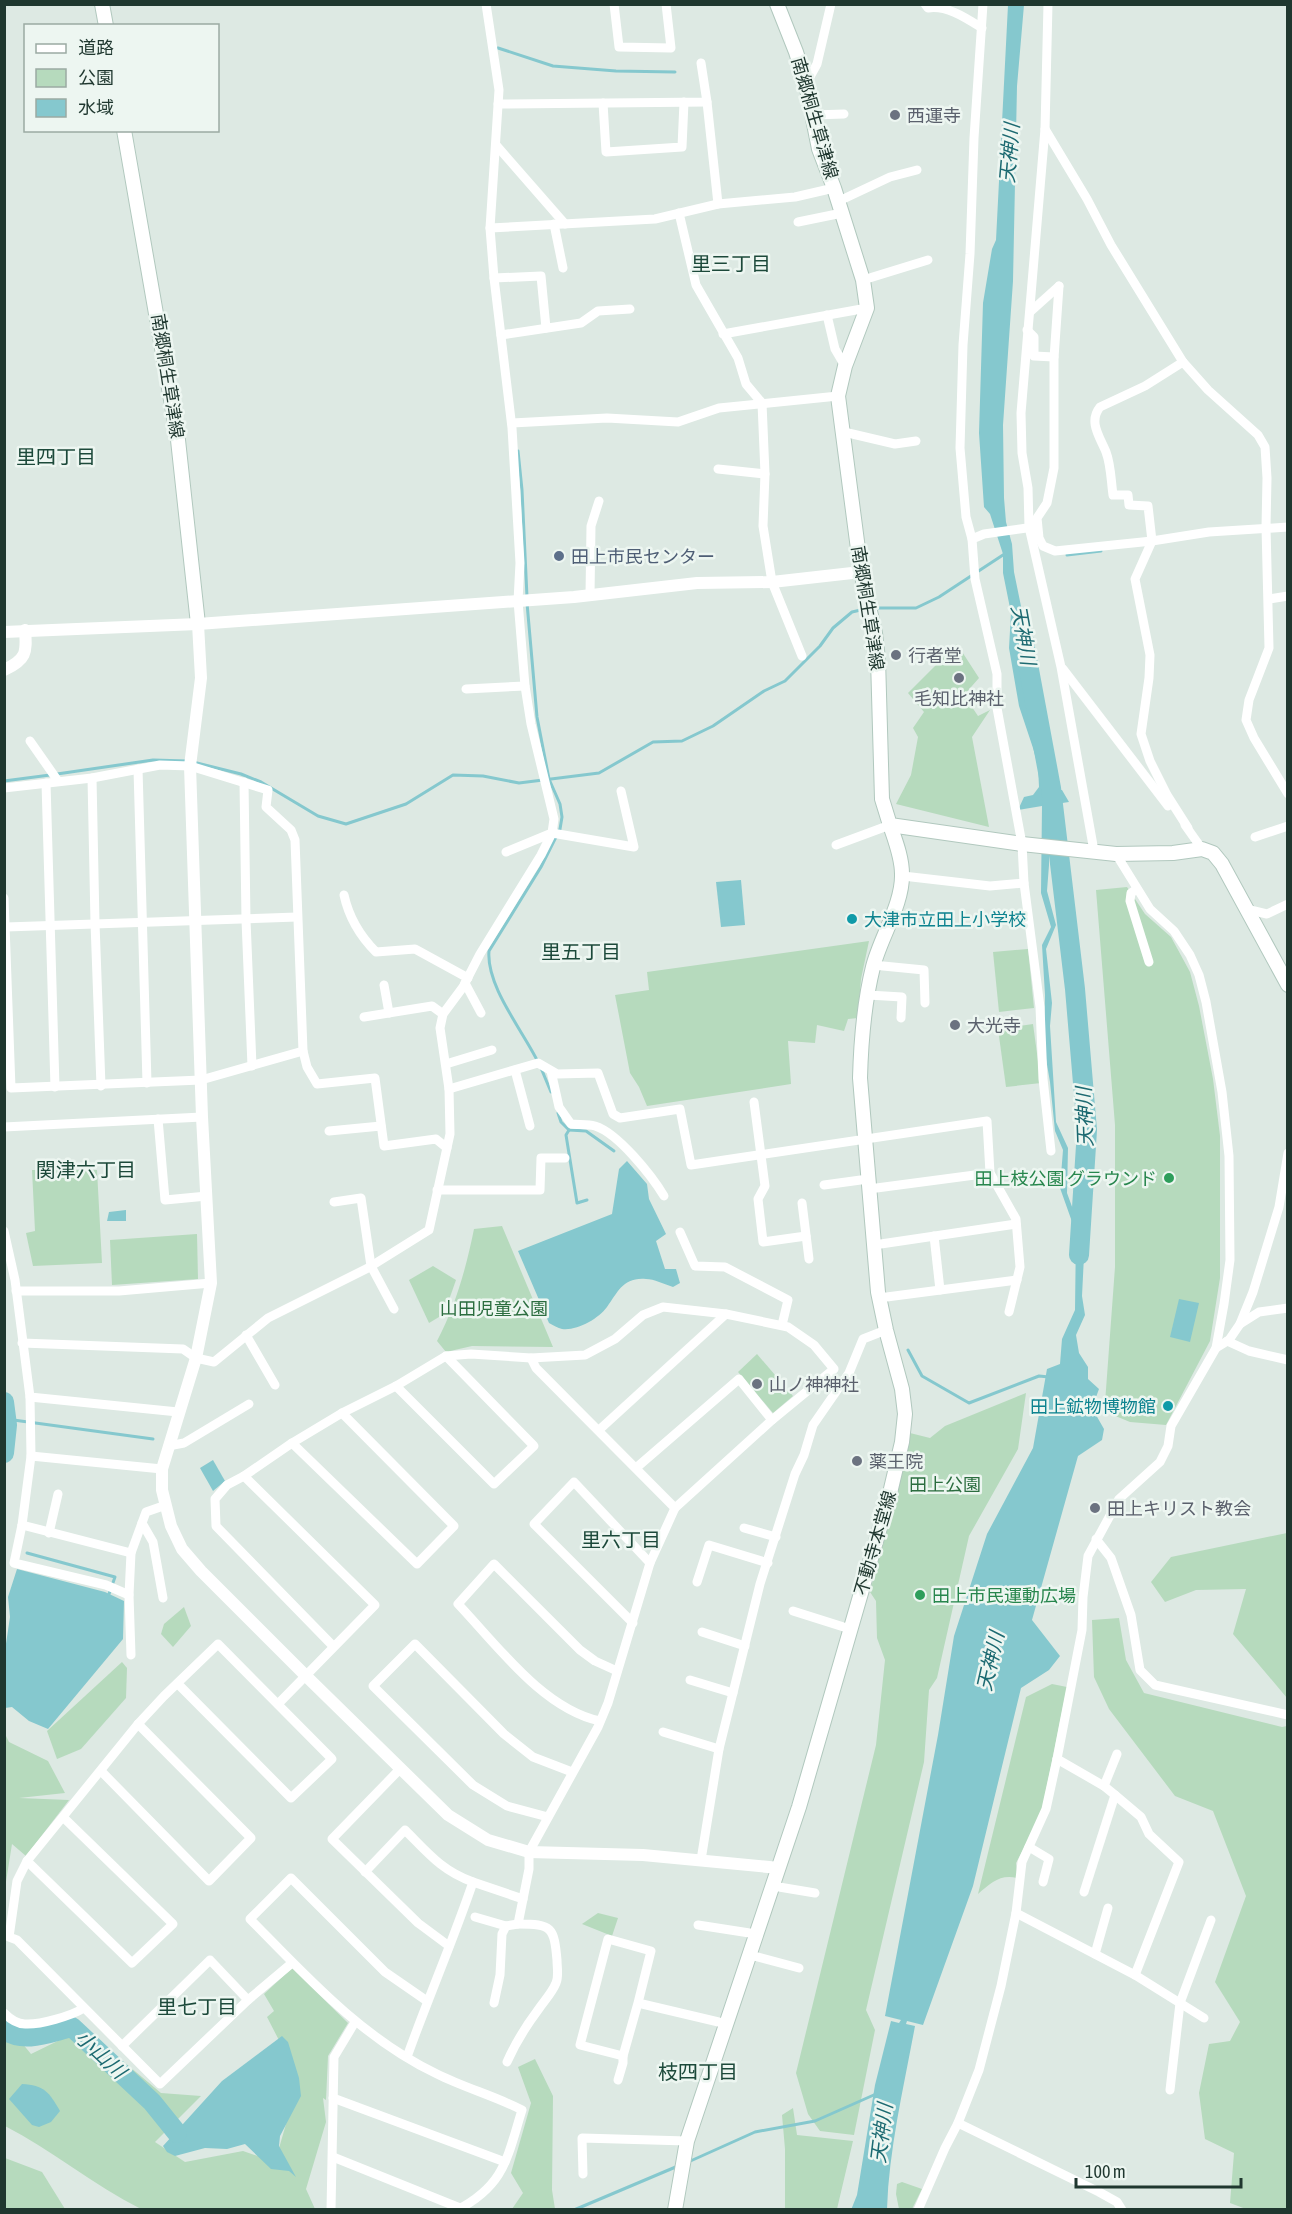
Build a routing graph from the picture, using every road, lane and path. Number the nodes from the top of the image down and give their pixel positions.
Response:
1 (102, 4) edge
2 (486, 4) edge
3 (614, 4) edge
4 (666, 4) edge
5 (777, 4) edge
6 (831, 4) edge
7 (925, 4) edge
8 (952, 4) edge
9 (983, 4) edge
10 (1048, 4) edge
11 (959, 15) junction
12 (106, 24) edge
13 (982, 28) junction
14 (701, 63) dead end
15 (806, 84) junction
16 (684, 102) junction
17 (707, 102) junction
18 (603, 103) junction
19 (498, 104) junction
20 (844, 114) dead end
21 (813, 115) junction
22 (1045, 129) junction
23 (124, 132) edge
24 (496, 145) junction
25 (917, 170) dead end
26 (834, 188) junction
27 (718, 204) junction
28 (840, 207) junction
29 (679, 213) junction
30 (798, 222) dead end
31 (554, 224) junction
32 (565, 224) junction
33 (490, 228) junction
34 (928, 260) dead end
35 (563, 267) dead end
36 (494, 278) junction
37 (863, 280) junction
38 (867, 308) junction
39 (630, 309) dead end
40 (1030, 312) junction
41 (827, 315) junction
42 (546, 328) junction
43 (1027, 330) junction
44 (723, 334) junction
45 (501, 335) junction
46 (1054, 357) junction
47 (1184, 362) junction
48 (845, 366) junction
49 (838, 396) junction
50 (762, 403) junction
51 (512, 423) junction
52 (844, 432) junction
53 (916, 441) dead end
54 (718, 469) dead end
55 (765, 474) junction
56 (599, 501) dead end
57 (1266, 527) junction
58 (1287, 527) edge
59 (1029, 528) junction
60 (972, 539) junction
61 (1152, 541) junction
62 (861, 572) junction
63 (772, 582) junction
64 (590, 595) junction
65 (1287, 596) edge
66 (1269, 599) junction
67 (518, 601) junction
68 (198, 624) junction
69 (25, 630) junction
70 (4, 632) edge
71 (802, 656) dead end
72 (1062, 667) junction
73 (4, 670) edge
74 (525, 686) junction
75 (466, 689) dead end
76 (30, 741) dead end
77 (189, 766) junction
78 (138, 769) junction
79 (92, 777) junction
80 (58, 782) junction
81 (244, 782) junction
82 (46, 783) junction
83 (4, 788) edge
84 (621, 791) dead end
85 (1287, 794) edge
86 (890, 825) junction
87 (1287, 826) edge
88 (1188, 828) junction
89 (552, 833) junction
90 (1255, 837) dead end
91 (1023, 844) junction
92 (837, 845) dead end
93 (634, 847) junction
94 (645, 849) dead end
95 (1202, 849) junction
96 (1091, 851) junction
97 (506, 852) dead end
98 (1116, 854) junction
99 (903, 876) junction
100 (1024, 883) junction
101 (1137, 889) junction
102 (344, 895) dead end
103 (4, 898) edge
104 (1287, 904) edge
105 (1246, 909) junction
106 (297, 916) junction
107 (195, 920) junction
108 (246, 920) junction
109 (142, 921) junction
110 (95, 923) junction
111 (51, 925) junction
112 (6, 927) edge
113 (1149, 962) dead end
114 (873, 965) junction
115 (466, 981) junction
116 (384, 985) dead end
117 (1287, 985) edge
118 (868, 995) junction
119 (925, 1003) dead end
120 (389, 1013) junction
121 (481, 1013) dead end
122 (443, 1014) junction
123 (364, 1017) dead end
124 (901, 1018) dead end
125 (492, 1050) dead end
126 (303, 1051) junction
127 (446, 1064) junction
128 (252, 1066) junction
129 (515, 1070) junction
130 (552, 1071) junction
131 (201, 1080) junction
132 (147, 1083) junction
133 (101, 1086) junction
134 (55, 1087) junction
135 (449, 1089) junction
136 (754, 1102) dead end
137 (202, 1117) junction
138 (158, 1119) junction
139 (381, 1126) junction
140 (530, 1126) dead end
141 (4, 1127) edge
142 (329, 1131) dead end
143 (864, 1139) junction
144 (447, 1148) junction
145 (1051, 1151) dead end
146 (1287, 1153) edge
147 (761, 1155) junction
148 (565, 1158) dead end
149 (990, 1173) junction
150 (868, 1184) junction
151 (824, 1185) dead end
152 (437, 1190) junction
153 (207, 1196) junction
154 (664, 1196) dead end
155 (334, 1202) dead end
156 (802, 1203) dead end
157 (1016, 1224) junction
158 (4, 1231) edge
159 (680, 1232) dead end
160 (806, 1236) junction
161 (934, 1236) junction
162 (874, 1245) junction
163 (809, 1259) dead end
164 (371, 1266) junction
165 (1017, 1280) junction
166 (10, 1281) edge
167 (211, 1283) junction
168 (940, 1290) junction
169 (16, 1291) junction
170 (879, 1298) junction
171 (1287, 1308) edge
172 (394, 1309) dead end
173 (1009, 1312) dead end
174 (726, 1314) junction
175 (1240, 1324) junction
176 (782, 1325) junction
177 (886, 1330) junction
178 (246, 1335) junction
179 (1227, 1341) junction
180 (22, 1343) junction
181 (1216, 1348) junction
182 (446, 1356) junction
183 (196, 1358) junction
184 (531, 1358) junction
185 (1287, 1360) edge
186 (275, 1385) dead end
187 (396, 1386) junction
188 (30, 1397) junction
189 (249, 1404) dead end
190 (178, 1412) junction
191 (342, 1413) junction
192 (772, 1420) junction
193 (599, 1430) junction
194 (292, 1443) junction
195 (168, 1446) junction
196 (31, 1456) junction
197 (636, 1467) junction
198 (162, 1469) junction
199 (244, 1476) junction
200 (58, 1494) dead end
201 (165, 1505) junction
202 (675, 1508) junction
203 (142, 1523) junction
204 (22, 1525) junction
205 (744, 1528) dead end
206 (49, 1533) junction
207 (776, 1537) junction
208 (1096, 1539) junction
209 (131, 1553) junction
210 (650, 1563) junction
211 (768, 1563) junction
212 (697, 1582) dead end
213 (129, 1595) junction
214 (163, 1598) dead end
215 (793, 1611) dead end
216 (633, 1623) junction
217 (850, 1629) junction
218 (702, 1632) dead end
219 (333, 1646) junction
220 (745, 1646) junction
221 (131, 1655) dead end
222 (617, 1671) junction
223 (305, 1675) junction
224 (690, 1680) dead end
225 (178, 1683) junction
226 (733, 1693) junction
227 (278, 1704) junction
228 (1287, 1715) edge
229 (600, 1721) junction
230 (138, 1724) junction
231 (663, 1732) dead end
232 (719, 1749) junction
233 (1117, 1754) dead end
234 (1057, 1759) junction
235 (400, 1769) junction
236 (101, 1771) junction
237 (572, 1772) junction
238 (1104, 1786) junction
239 (1115, 1795) junction
240 (64, 1818) junction
241 (548, 1818) junction
242 (1029, 1847) junction
243 (529, 1852) junction
244 (701, 1860) junction
245 (27, 1861) junction
246 (779, 1868) junction
247 (365, 1872) junction
248 (473, 1882) junction
249 (1043, 1882) dead end
250 (773, 1886) junction
251 (1084, 1892) dead end
252 (815, 1893) dead end
253 (523, 1899) junction
254 (1108, 1908) dead end
255 (1016, 1913) junction
256 (475, 1917) dead end
257 (1211, 1920) dead end
258 (518, 1924) junction
259 (698, 1925) dead end
260 (506, 1926) junction
261 (756, 1934) junction
262 (7, 1940) edge
263 (449, 1946) junction
264 (1095, 1954) junction
265 (750, 1955) junction
266 (292, 1963) junction
267 (799, 1968) dead end
268 (1135, 1975) junction
269 (248, 2000) junction
270 (427, 2001) junction
271 (494, 2003) dead end
272 (638, 2003) junction
273 (1180, 2003) junction
274 (84, 2008) junction
275 (4, 2013) edge
276 (1204, 2018) dead end
277 (355, 2022) junction
278 (727, 2024) junction
279 (122, 2046) junction
280 (622, 2056) junction
281 (407, 2057) junction
282 (507, 2062) dead end
283 (618, 2080) dead end
284 (1170, 2090) dead end
285 (333, 2098) junction
286 (958, 2123) junction
287 (687, 2141) junction
288 (333, 2157) junction
289 (506, 2162) junction
290 (583, 2174) dead end
291 (458, 2209) edge
292 (332, 2210) edge
293 (675, 2210) edge
294 (918, 2210) edge
295 (1122, 2210) edge

1 - 12 main road
2 - 19 street
3 - 4 street
5 - 15 main road, 南郷桐生草津線
6 - 15 street
7 - 11 street
8 - 11 street
9 - 13 street
10 - 22 street
11 - 13 street
13 - 60 street
14 - 17 street
15 - 21 main road, 南郷桐生草津線
16 - 17 street
16 - 18 street
16 - 18 street
17 - 27 street
18 - 19 street
19 - 24 street
20 - 21 street
21 - 26 main road, 南郷桐生草津線
22 - 40 street
22 - 47 street
23 - 68 main road, 南郷桐生草津線
24 - 32 street
24 - 33 street
25 - 28 street
26 - 27 street
26 - 28 main road, 南郷桐生草津線
27 - 29 street
28 - 30 street
28 - 37 main road, 南郷桐生草津線
29 - 32 street
29 - 44 street
31 - 32 street
31 - 33 street
31 - 35 street
33 - 36 street
34 - 37 street
36 - 42 street
36 - 45 street
37 - 38 main road, 南郷桐生草津線
38 - 41 street
38 - 48 main road, 南郷桐生草津線
39 - 42 street
40 - 43 street
40 - 46 street
41 - 44 street
41 - 48 street
42 - 45 street
43 - 46 street
43 - 59 street
44 - 50 street
45 - 51 street
46 - 59 street
47 - 57 street
47 - 61 street
48 - 49 main road, 南郷桐生草津線
49 - 50 street
49 - 52 main road, 南郷桐生草津線
50 - 51 street
50 - 55 street
51 - 67 street
52 - 53 street
52 - 62 main road, 南郷桐生草津線
54 - 55 street
55 - 63 street
56 - 64 street
57 - 58 street
57 - 61 street
57 - 66 street
59 - 60 street
59 - 61 street
59 - 72 street
60 - 91 street
61 - 88 street
62 - 63 street
62 - 86 main road, 南郷桐生草津線
63 - 64 street
63 - 71 street
64 - 67 street
65 - 66 street
66 - 85 street
67 - 68 street
67 - 74 street
68 - 69 street
68 - 77 street
69 - 70 street
69 - 73 street
72 - 88 street
72 - 96 street
74 - 75 street
74 - 89 street
76 - 80 street
77 - 78 street
77 - 81 street
77 - 107 street
78 - 79 street
78 - 109 street
79 - 80 street
79 - 110 street
80 - 82 street
81 - 106 street
81 - 108 street
82 - 83 street
82 - 111 street
84 - 93 street
86 - 91 main road
86 - 92 street
86 - 99 main road, 不動寺本堂線
87 - 90 street
88 - 95 street
89 - 93 street
89 - 97 street
89 - 115 street
91 - 96 main road
91 - 100 street
93 - 94 street
95 - 98 main road
95 - 105 main road
96 - 98 main road
98 - 101 street
99 - 100 street
99 - 114 main road, 不動寺本堂線
100 - 145 street
101 - 113 street
101 - 181 street
102 - 115 street
103 - 112 street
104 - 105 street
105 - 117 main road
106 - 108 street
106 - 126 street
107 - 108 street
107 - 109 street
107 - 131 street
108 - 128 street
109 - 110 street
109 - 132 street
110 - 111 street
110 - 133 street
111 - 112 street
111 - 134 street
112 - 134 street
114 - 118 main road, 不動寺本堂線
114 - 119 street
115 - 121 street
115 - 122 street
116 - 120 street
118 - 124 street
118 - 143 main road, 不動寺本堂線
120 - 122 street
120 - 123 street
122 - 127 street
125 - 127 street
126 - 128 street
126 - 139 street
127 - 135 street
128 - 131 street
129 - 130 street
129 - 135 street
129 - 140 street
130 - 147 street
130 - 154 street
131 - 132 street
131 - 137 street
132 - 133 street
133 - 134 street
135 - 144 street
136 - 147 street
137 - 138 street
137 - 153 street
138 - 141 street
138 - 153 street
139 - 142 street
139 - 144 street
143 - 147 street
143 - 149 street
143 - 150 main road, 不動寺本堂線
144 - 152 street
146 - 175 street
147 - 160 street
148 - 152 street
149 - 150 street
149 - 157 street
150 - 151 street
150 - 162 main road, 不動寺本堂線
152 - 164 street
153 - 167 street
155 - 164 street
156 - 160 street
157 - 161 street
157 - 165 street
158 - 166 street
159 - 176 street
160 - 163 street
161 - 162 street
161 - 168 street
162 - 170 main road, 不動寺本堂線
164 - 172 street
164 - 178 street
165 - 168 street
165 - 173 street
166 - 169 street
167 - 169 street
167 - 183 street
168 - 170 street
169 - 180 street
170 - 177 main road, 不動寺本堂線
171 - 175 street
174 - 176 street
174 - 184 street
174 - 193 street
175 - 179 street
176 - 192 street
177 - 207 street
177 - 217 main road, 不動寺本堂線
178 - 183 street
178 - 186 street
179 - 181 street
179 - 185 street
180 - 183 street
180 - 188 street
181 - 208 street
182 - 184 street
182 - 187 street
182 - 187 street
183 - 190 street
184 - 193 street
187 - 191 street
188 - 190 street
188 - 196 street
189 - 195 street
190 - 195 street
191 - 194 street
191 - 194 street
192 - 197 street
192 - 202 street
193 - 197 street
194 - 199 street
195 - 198 street
196 - 198 street
196 - 204 street
197 - 202 street
198 - 201 street
199 - 219 street
199 - 219 street
200 - 206 street
201 - 203 street
201 - 223 street
202 - 210 street
203 - 209 street
203 - 214 street
204 - 206 street
204 - 213 street
205 - 207 street
206 - 209 street
207 - 211 street
208 - 228 street
208 - 234 street
209 - 213 street
210 - 216 street
210 - 216 street
211 - 212 street
211 - 220 street
213 - 221 street
215 - 217 street
216 - 222 street
217 - 246 main road, 不動寺本堂線
218 - 220 street
219 - 223 street
220 - 226 street
222 - 229 street
222 - 229 street
223 - 227 street
223 - 235 street
224 - 226 street
225 - 227 street
225 - 227 street
225 - 230 street
226 - 232 street
229 - 237 street
230 - 236 street
230 - 236 street
231 - 232 street
232 - 244 street
233 - 238 street
234 - 238 street
234 - 242 street
235 - 243 street
235 - 247 street
236 - 240 street
237 - 241 street
237 - 241 street
238 - 239 street
239 - 251 street
239 - 268 street
240 - 245 street
240 - 245 street
241 - 243 street
242 - 249 street
242 - 255 street
243 - 244 street
243 - 253 street
244 - 246 street
245 - 262 street
246 - 250 main road, 不動寺本堂線
247 - 248 street
247 - 263 street
248 - 253 street
248 - 263 street
250 - 252 street
250 - 261 main road, 不動寺本堂線
253 - 258 street
254 - 264 street
255 - 264 street
255 - 286 street
256 - 260 street
257 - 273 street
258 - 260 street
258 - 282 street
259 - 261 street
260 - 271 street
261 - 265 main road, 不動寺本堂線
262 - 274 street
263 - 270 street
264 - 268 street
265 - 267 street
265 - 278 main road, 不動寺本堂線
266 - 269 street
266 - 270 street
266 - 277 street
268 - 273 street
269 - 279 street
269 - 279 street
270 - 281 street
272 - 278 street
272 - 280 street
272 - 280 street
273 - 276 street
273 - 284 street
274 - 275 street
274 - 279 street
277 - 281 street
277 - 285 street
278 - 287 main road, 不動寺本堂線
280 - 283 street
281 - 289 street
285 - 288 street
285 - 289 street
286 - 294 street
286 - 295 street
287 - 290 street
287 - 293 main road, 不動寺本堂線
288 - 291 street
288 - 292 street
289 - 291 street

